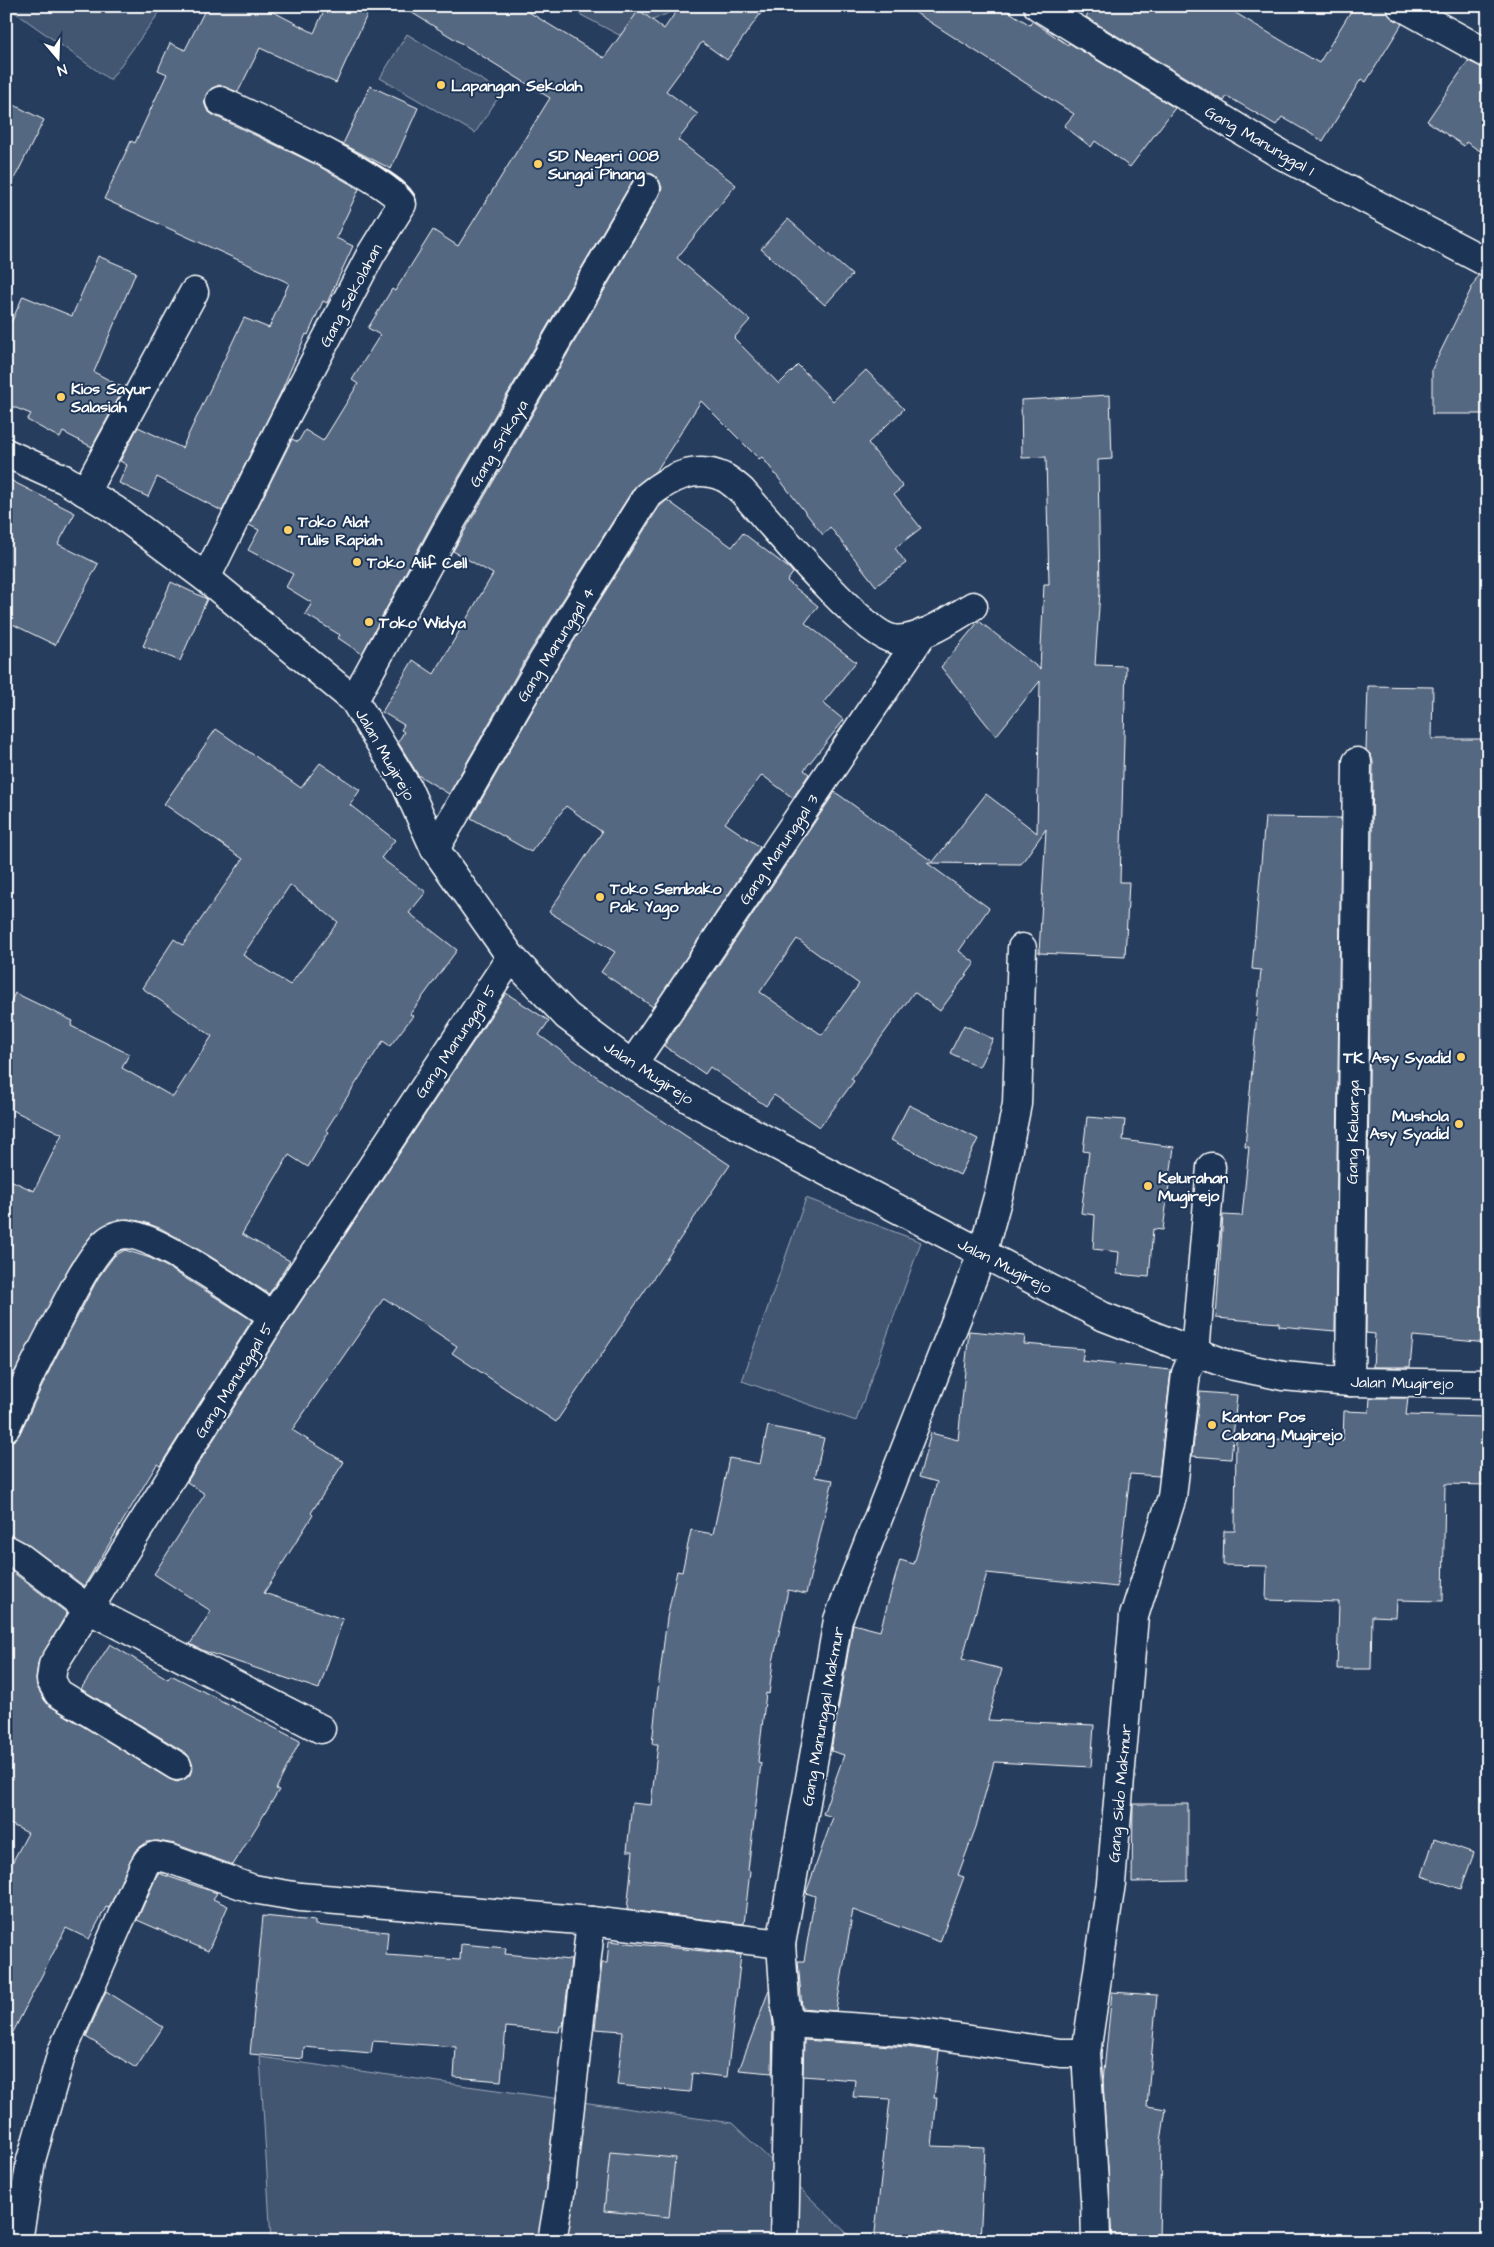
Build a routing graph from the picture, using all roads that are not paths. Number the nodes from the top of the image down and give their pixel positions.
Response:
1 (1038, 6) edge
2 (1401, 6) edge
3 (1488, 54) edge
4 (220, 101) dead end
5 (646, 188) dead end
6 (1488, 263) edge
7 (194, 292) dead end
8 (7, 455) edge
9 (702, 472) joint
10 (85, 492) junction
11 (206, 578) junction
12 (973, 606) dead end
13 (923, 633) junction
14 (354, 700) junction
15 (1357, 762) dead end
16 (435, 848) junction
17 (1022, 948) dead end
18 (512, 957) junction
19 (632, 1065) junction
20 (1211, 1166) dead end
21 (982, 1254) junction
22 (274, 1316) junction
23 (1195, 1352) junction
24 (1350, 1382) junction
25 (1488, 1384) edge
26 (6, 1426) edge
27 (6, 1549) edge
28 (88, 1609) junction
29 (321, 1729) dead end
30 (177, 1766) dead end
31 (591, 1921) junction
32 (781, 1944) junction
33 (788, 2023) junction
34 (1086, 2054) junction
35 (18, 2241) edge
36 (552, 2241) edge
37 (784, 2241) edge
38 (1096, 2241) edge

1 - 6 street, Gang Manunggal 1
2 - 3 street
4 - 11 street, Gang Sekolahan
5 - 14 street, Gang Srikaya
7 - 10 street
8 - 10 street, Jalan Mugirejo
9 - 13 street, Gang Manunggal 3
9 - 16 street, Gang Manunggal 4
10 - 11 street, Jalan Mugirejo
11 - 14 street, Jalan Mugirejo
12 - 13 street, Gang Manunggal 3
13 - 19 street, Gang Manunggal 3
14 - 16 street, Jalan Mugirejo
15 - 24 street, Gang Keluarga
16 - 18 street, Jalan Mugirejo
17 - 21 street, Gang Manunggal Makmur
18 - 19 street, Jalan Mugirejo
18 - 22 street, Gang Manunggal 5
19 - 21 street, Jalan Mugirejo
20 - 23 street, Gang Sido Makmur
21 - 23 street, Jalan Mugirejo
21 - 32 street, Gang Manunggal Makmur
22 - 26 street
22 - 28 street, Gang Manunggal 5
23 - 24 street, Jalan Mugirejo
23 - 34 street, Gang Sido Makmur
24 - 25 street, Jalan Mugirejo
27 - 28 street
28 - 29 street
28 - 30 street, Gang Manunggal 5
31 - 32 street
31 - 35 street
31 - 36 street
32 - 33 street, Gang Manunggal Makmur
33 - 34 street
33 - 37 street, Gang Manunggal Makmur
34 - 38 street, Gang Sido Makmur

